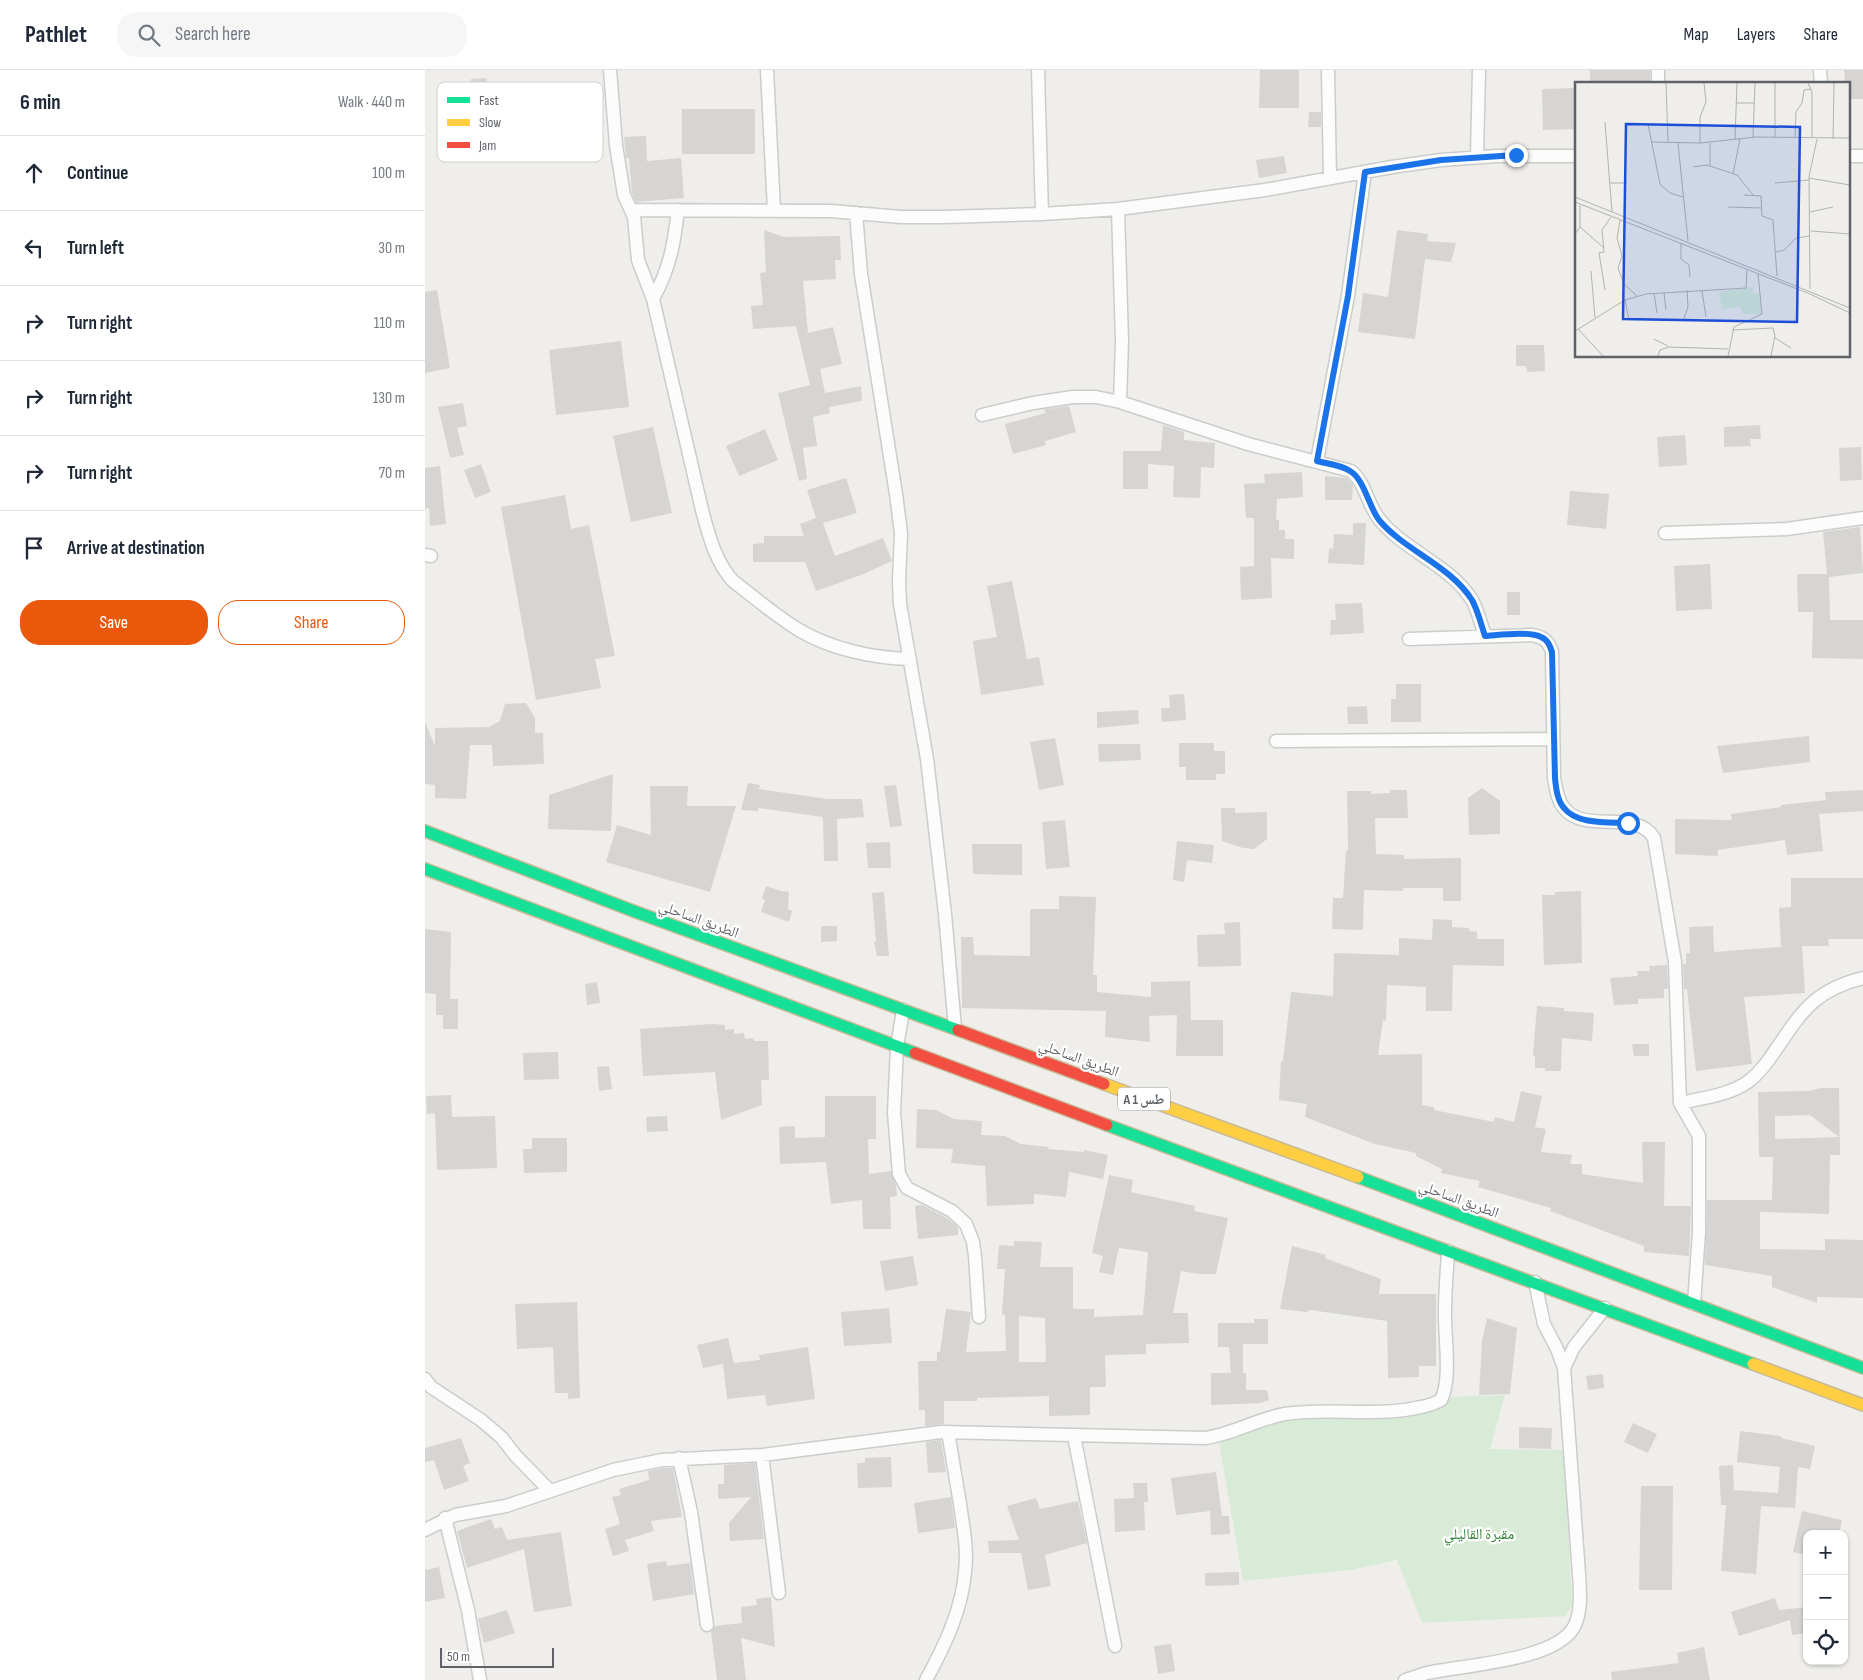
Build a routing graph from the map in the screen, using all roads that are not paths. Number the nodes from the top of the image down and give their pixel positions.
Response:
1 (610, 70) edge
2 (767, 70) edge
3 (1038, 70) edge
4 (1328, 70) edge
5 (1479, 70) edge
6 (1477, 156) junction
7 (1575, 156) edge
8 (1365, 172) junction
9 (1330, 178) junction
10 (1117, 209) junction
11 (632, 210) junction
12 (678, 210) junction
13 (774, 210) junction
14 (856, 213) junction
15 (1042, 214) junction
16 (653, 299) junction
17 (1120, 402) junction
18 (982, 415) dead end
19 (1317, 461) junction
20 (1863, 518) edge
21 (1665, 533) dead end
22 (1485, 636) junction
23 (1409, 639) dead end
24 (910, 659) junction
25 (1553, 739) junction
26 (1276, 741) dead end
27 (425, 831) edge
28 (425, 869) edge
29 (1863, 978) edge
30 (903, 1010) junction
31 (955, 1028) junction
32 (897, 1048) junction
33 (1680, 1103) junction
34 (1449, 1251) junction
35 (1535, 1282) junction
36 (1694, 1304) junction
37 (1605, 1308) junction
38 (979, 1317) dead end
39 (1564, 1368) junction
40 (1863, 1368) edge
41 (425, 1378) edge
42 (1863, 1405) edge
43 (948, 1432) junction
44 (1074, 1436) junction
45 (763, 1454) junction
46 (679, 1458) junction
47 (550, 1491) junction
48 (445, 1518) junction
49 (425, 1530) edge
50 (779, 1593) dead end
51 (707, 1625) dead end
52 (1115, 1646) dead end
53 (480, 1680) edge
54 (927, 1680) edge
55 (1405, 1680) edge

1 - 11 street
2 - 13 street
3 - 15 street
4 - 9 street
5 - 6 street
6 - 7 street
6 - 8 street
8 - 9 street
8 - 19 street
9 - 10 street
10 - 15 street
10 - 17 street
11 - 12 street
11 - 16 street
12 - 13 street
12 - 16 street
13 - 14 street
14 - 15 street
14 - 24 street
16 - 24 street
17 - 18 street
17 - 19 street
19 - 22 street
20 - 21 street
22 - 23 street
22 - 25 street
24 - 31 street
25 - 26 street
25 - 33 street
27 - 30 highway, الطريق الساحلي / A 1 طس
28 - 32 highway, A 1 طس
29 - 33 street
30 - 31 highway, الطريق الساحلي / A 1 طس
30 - 32 street
31 - 36 highway, الطريق الساحلي / A 1 طس
32 - 34 highway, A 1 طس
32 - 38 street
33 - 36 street
34 - 35 highway, A 1 طس
34 - 44 street
35 - 37 highway, A 1 طس
35 - 39 street
36 - 40 highway, الطريق الساحلي / A 1 طس
37 - 39 street
37 - 42 highway, A 1 طس
39 - 55 street
41 - 47 street
43 - 44 street
43 - 45 street
43 - 54 street
44 - 52 street
45 - 46 street
45 - 50 street
46 - 47 street
46 - 51 street
47 - 48 street
48 - 49 street
48 - 53 street

